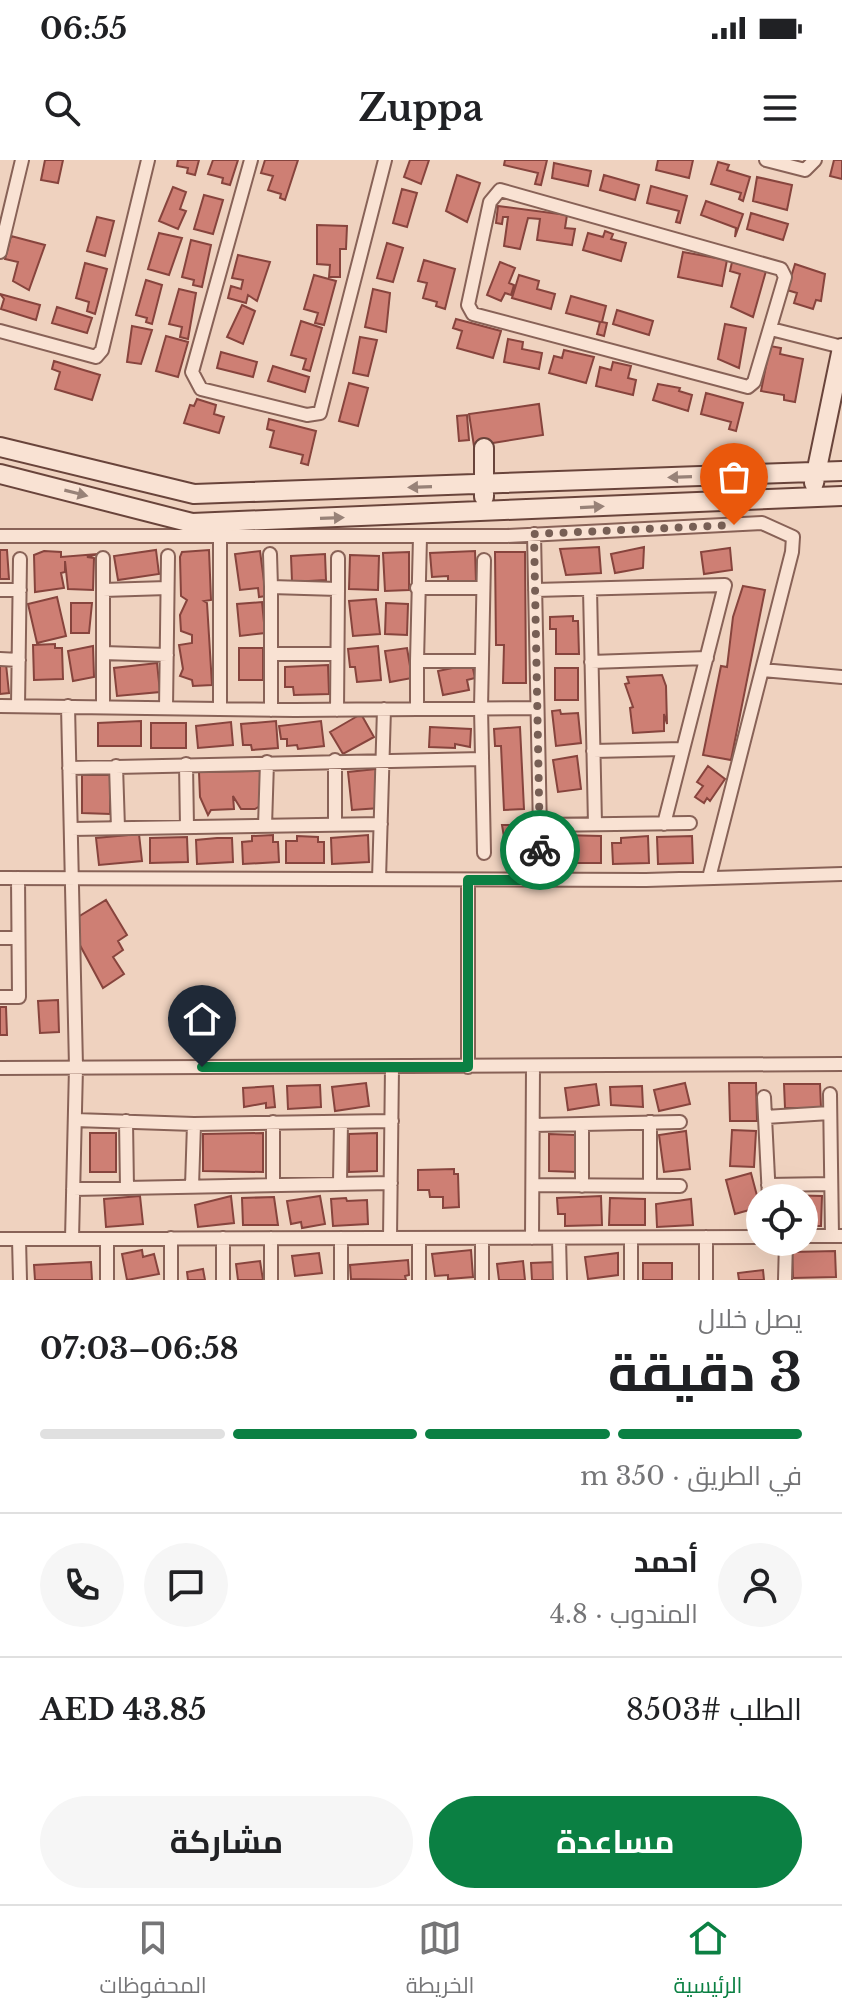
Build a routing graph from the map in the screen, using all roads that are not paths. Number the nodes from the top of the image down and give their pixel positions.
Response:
1 (22, 160) edge
2 (148, 160) edge
3 (251, 160) edge
4 (385, 160) edge
5 (766, 160) edge
6 (815, 160) edge
7 (0, 252) edge
8 (771, 329) junction
9 (0, 331) edge
10 (842, 348) edge
11 (0, 447) edge
12 (484, 448) dead end
13 (842, 471) edge
14 (814, 472) junction
15 (0, 474) edge
16 (484, 485) junction
17 (842, 496) edge
18 (814, 497) junction
19 (484, 512) junction
20 (534, 534) junction
21 (0, 536) edge
22 (420, 537) junction
23 (220, 538) junction
24 (270, 554) dead end
25 (168, 556) dead end
26 (103, 558) dead end
27 (338, 558) dead end
28 (20, 559) dead end
29 (484, 560) dead end
30 (271, 587) junction
31 (167, 588) junction
32 (417, 588) junction
33 (483, 588) junction
34 (338, 589) junction
35 (590, 589) junction
36 (0, 590) edge
37 (20, 590) junction
38 (103, 590) junction
39 (535, 590) junction
40 (103, 653) junction
41 (271, 654) junction
42 (337, 654) junction
43 (167, 655) junction
44 (707, 658) junction
45 (0, 659) edge
46 (19, 660) junction
47 (417, 661) junction
48 (482, 661) junction
49 (591, 662) junction
50 (762, 670) junction
51 (842, 677) edge
52 (0, 706) edge
53 (18, 706) junction
54 (68, 706) junction
55 (103, 706) junction
56 (166, 708) junction
57 (481, 708) junction
58 (537, 708) junction
59 (220, 709) junction
60 (384, 709) junction
61 (422, 709) junction
62 (271, 710) junction
63 (337, 710) junction
64 (683, 749) junction
65 (593, 751) junction
66 (383, 759) junction
67 (482, 759) junction
68 (335, 760) junction
69 (267, 762) junction
70 (186, 764) junction
71 (116, 766) junction
72 (69, 768) junction
73 (690, 823) dead end
74 (381, 824) junction
75 (595, 824) junction
76 (664, 824) junction
77 (335, 825) junction
78 (540, 825) junction
79 (265, 826) junction
80 (187, 827) junction
81 (118, 828) junction
82 (71, 829) junction
83 (484, 853) dead end
84 (842, 874) edge
85 (0, 878) edge
86 (18, 878) junction
87 (72, 878) junction
88 (709, 878) junction
89 (379, 879) junction
90 (468, 880) junction
91 (541, 880) junction
92 (0, 938) edge
93 (18, 938) junction
94 (0, 997) edge
95 (842, 1064) edge
96 (76, 1067) junction
97 (392, 1067) junction
98 (468, 1067) junction
99 (533, 1067) junction
100 (0, 1068) edge
101 (830, 1094) dead end
102 (764, 1097) dead end
103 (830, 1113) junction
104 (765, 1117) junction
105 (75, 1120) junction
106 (126, 1121) junction
107 (392, 1121) junction
108 (273, 1122) junction
109 (341, 1122) junction
110 (650, 1122) junction
111 (680, 1122) dead end
112 (194, 1124) junction
113 (582, 1124) junction
114 (533, 1125) junction
115 (273, 1182) junction
116 (340, 1182) junction
117 (391, 1183) junction
118 (768, 1184) edge
119 (831, 1184) junction
120 (533, 1185) junction
121 (192, 1186) junction
122 (582, 1186) junction
123 (650, 1186) junction
124 (680, 1186) dead end
125 (818, 1186) edge
126 (127, 1188) junction
127 (73, 1189) junction
128 (837, 1236) edge
129 (706, 1237) junction
130 (746, 1237) edge
131 (171, 1238) junction
132 (223, 1238) junction
133 (271, 1238) junction
134 (341, 1238) junction
135 (390, 1238) junction
136 (419, 1238) junction
137 (482, 1238) junction
138 (532, 1238) junction
139 (559, 1238) junction
140 (631, 1238) junction
141 (0, 1239) edge
142 (19, 1239) junction
143 (72, 1239) junction
144 (107, 1239) junction
145 (786, 1256) edge
146 (20, 1280) edge
147 (107, 1280) edge
148 (171, 1280) edge
149 (223, 1280) edge
150 (271, 1280) edge
151 (341, 1280) edge
152 (419, 1280) edge
153 (482, 1280) edge
154 (560, 1280) edge
155 (631, 1280) edge
156 (706, 1280) edge
157 (785, 1280) edge

1 - 7 street
2 - 9 street
3 - 4 street
5 - 6 street
8 - 8 street
8 - 10 street
10 - 14 street
16 -> 11 street
12 - 16 street
13 - 14 street
14 -> 16 street
14 - 18 street
15 -> 19 street
16 - 19 street
17 - 18 street
19 -> 18 street
20 - 22 street
20 - 39 street
20 - 50 street
21 - 23 street
22 - 23 street
22 - 32 street
23 - 59 street
24 - 30 street
25 - 31 street
26 - 38 street
27 - 34 street
28 - 37 street
29 - 33 street
30 - 34 street
30 - 41 street
31 - 38 street
31 - 43 street
32 - 33 street
32 - 47 street
33 - 48 street
34 - 42 street
35 - 39 street
35 - 44 street
35 - 49 street
36 - 37 street
37 - 46 street
38 - 40 street
39 - 58 street
40 - 43 street
40 - 55 street
41 - 42 street
41 - 62 street
42 - 63 street
43 - 56 street
44 - 49 street
44 - 64 street
45 - 46 street
46 - 53 street
47 - 48 street
47 - 61 street
48 - 57 street
49 - 65 street
50 - 51 street
50 - 88 street
52 - 53 street
53 - 54 street
54 - 55 street
54 - 72 street
55 - 56 street
56 - 59 street
57 - 58 street
57 - 61 street
57 - 67 street
58 - 78 street
59 - 62 street
60 - 61 street
60 - 63 street
60 - 66 street
62 - 63 street
64 - 65 street
64 - 76 street
65 - 75 street
66 - 67 street
66 - 68 street
66 - 74 street
67 - 83 street
68 - 69 street
68 - 77 street
69 - 70 street
69 - 79 street
70 - 71 street
70 - 80 street
71 - 72 street
71 - 81 street
72 - 82 street
73 - 76 street
74 - 77 street
74 - 89 street
75 - 76 street
75 - 78 street
77 - 79 street
78 - 91 street
79 - 80 street
80 - 81 street
81 - 82 street
82 - 87 street
84 - 88 street
85 - 86 street
86 - 87 street
86 - 93 street
87 - 89 street
87 - 96 street
88 - 91 street
89 - 90 street
90 - 91 street
90 - 98 street
92 - 93 street
93 - 94 street
95 - 99 street
96 - 97 street
96 - 100 street
96 - 105 street
97 - 98 street
97 - 107 street
98 - 99 street
99 - 114 street
101 - 103 street
102 - 104 street
103 - 104 street
103 - 119 street
104 - 118 street
105 - 106 street
105 - 127 street
106 - 112 street
106 - 126 street
107 - 109 street
107 - 117 street
108 - 109 street
108 - 112 street
108 - 115 street
109 - 116 street
110 - 111 street
110 - 113 street
110 - 123 street
112 - 121 street
113 - 114 street
113 - 122 street
114 - 120 street
115 - 116 street
115 - 121 street
116 - 117 street
117 - 135 street
119 - 125 street
119 - 128 street
120 - 122 street
120 - 138 street
121 - 126 street
122 - 123 street
123 - 124 street
126 - 127 street
127 - 143 street
129 - 130 street
129 - 140 street
129 - 156 street
131 - 132 street
131 - 144 street
131 - 148 street
132 - 133 street
132 - 149 street
133 - 134 street
133 - 150 street
134 - 135 street
134 - 151 street
135 - 136 street
136 - 137 street
136 - 152 street
137 - 138 street
137 - 153 street
138 - 139 street
139 - 140 street
139 - 154 street
140 - 155 street
141 - 142 street
142 - 143 street
142 - 146 street
143 - 144 street
144 - 147 street
145 - 157 street

